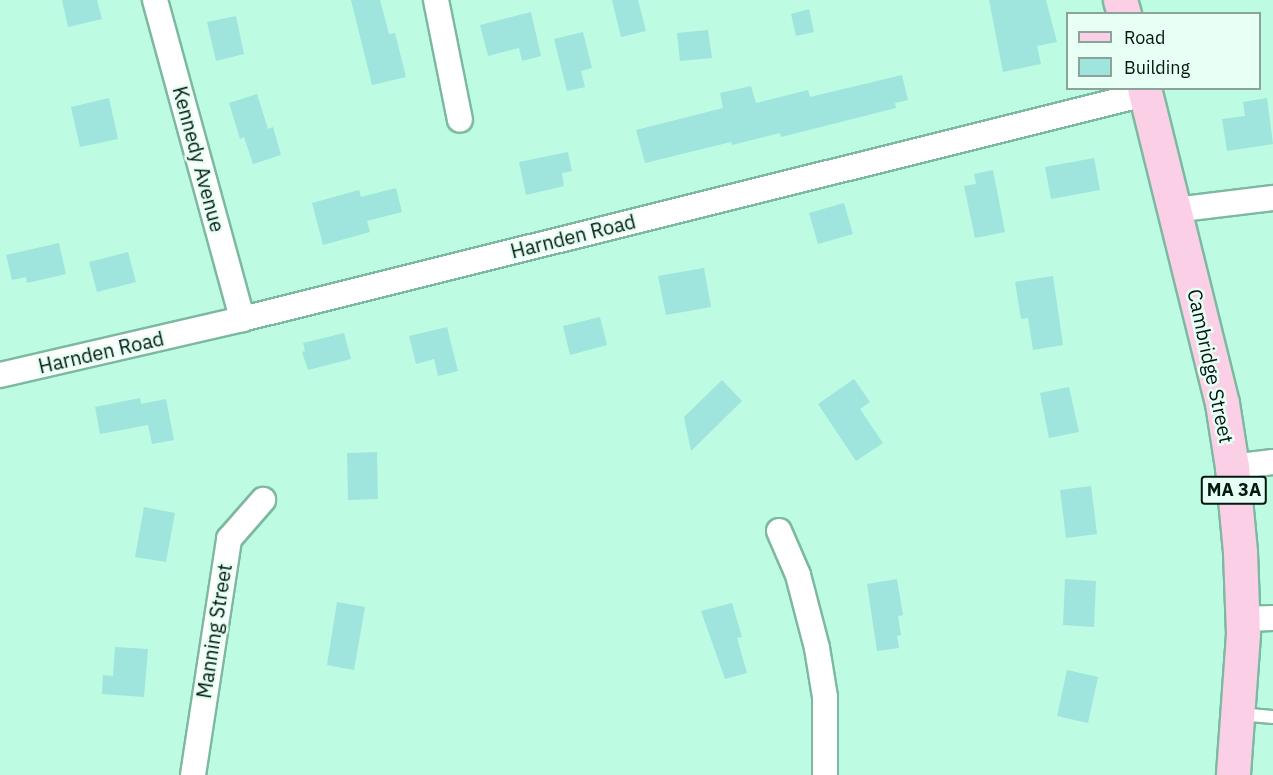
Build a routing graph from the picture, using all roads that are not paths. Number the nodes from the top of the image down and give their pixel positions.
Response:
1 (155, 0) edge
2 (436, 0) edge
3 (1145, 91) edge
4 (460, 120) dead end
5 (1273, 198) edge
6 (1175, 210) junction
7 (242, 319) junction
8 (0, 375) edge
9 (1273, 462) edge
10 (1232, 467) junction
11 (263, 500) dead end
12 (779, 531) dead end
13 (1258, 619) edge
14 (1238, 714) junction
15 (1273, 717) edge
16 (193, 775) edge
17 (825, 775) edge
18 (1233, 775) edge

1 - 7 street, Kennedy Avenue
2 - 4 street
3 - 6 main road, MA 3A
3 - 7 street, Harnden Road
5 - 6 street
6 - 10 main road, Cambridge Street / MA 3A
7 - 8 street, Harnden Road
9 - 10 street
10 - 13 main road, Cambridge Street / MA 3A
11 - 16 street, Manning Street
12 - 17 street
13 - 14 main road, Cambridge Street / MA 3A
14 - 15 lane
14 - 18 main road, Cambridge Street / MA 3A

